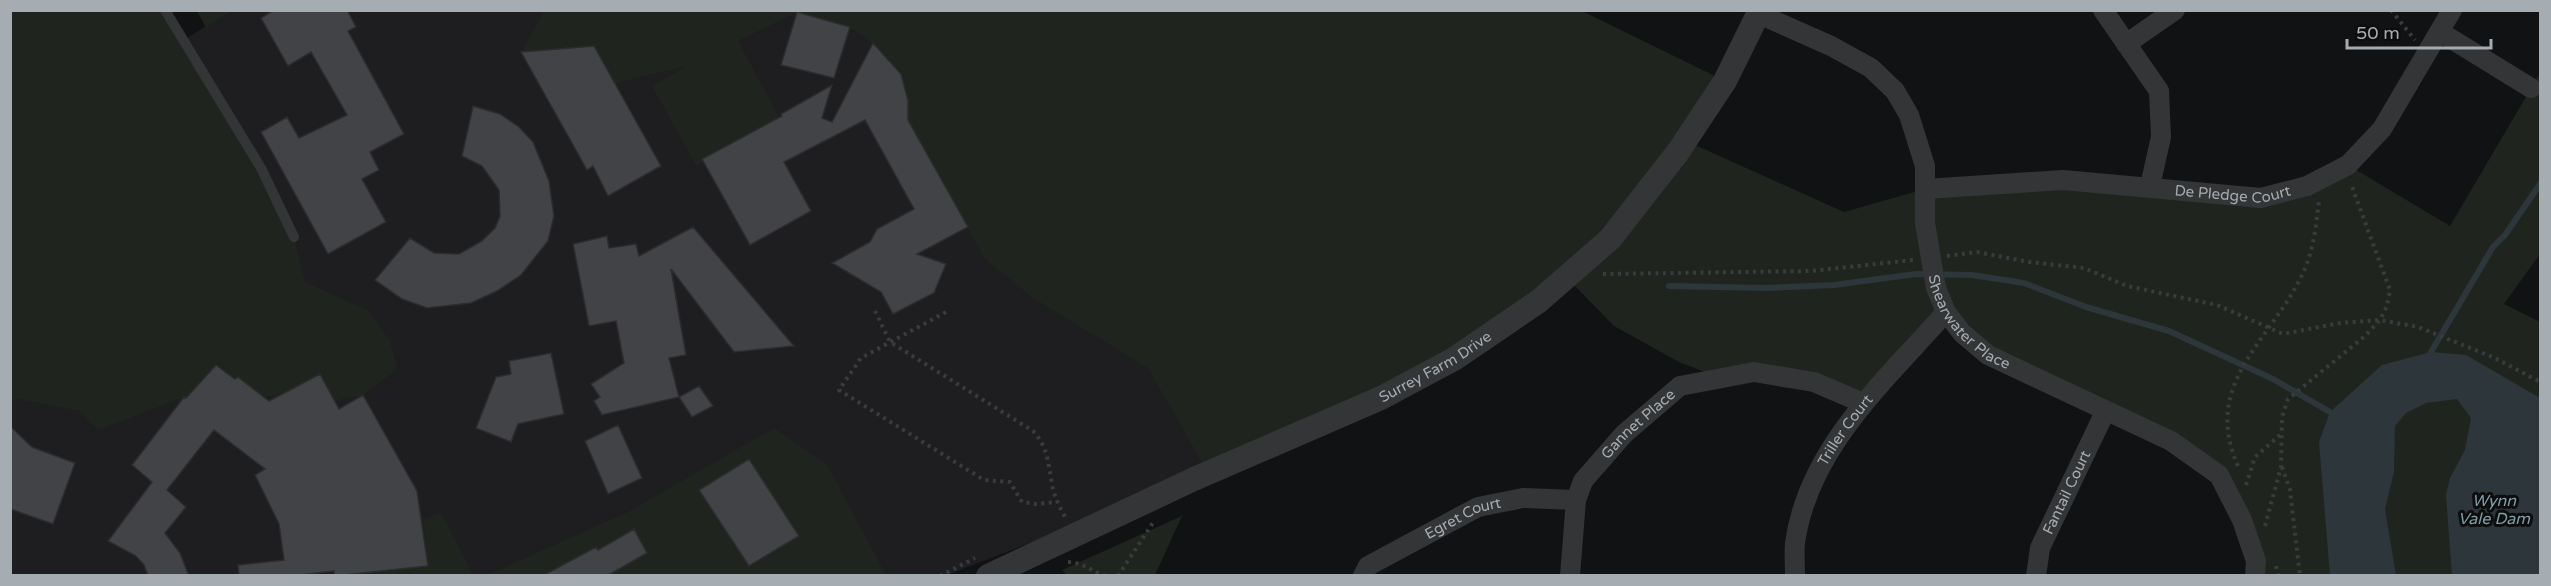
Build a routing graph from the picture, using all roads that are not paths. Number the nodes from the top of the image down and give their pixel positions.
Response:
1 (165, 10) edge
2 (2103, 10) edge
3 (2175, 10) edge
4 (2452, 10) edge
5 (1760, 12) edge
6 (2440, 32) junction
7 (2126, 44) junction
8 (2531, 88) dead end
9 (2150, 186) junction
10 (1926, 189) junction
11 (294, 237) dead end
12 (1946, 312) junction
13 (1863, 403) junction
14 (2105, 412) junction
15 (1576, 500) junction
16 (988, 576) edge
17 (1363, 576) edge
18 (1570, 576) edge
19 (1796, 576) edge
20 (2036, 576) edge
21 (2255, 576) edge

1 - 11 lane
2 - 7 street
3 - 7 street
4 - 6 street, De Pledge Court
5 - 10 street, Shearwater Place
5 - 16 street, Surrey Farm Drive
6 - 8 street
6 - 9 street, De Pledge Court
7 - 9 street
9 - 10 street, De Pledge Court
10 - 12 street, Shearwater Place
12 - 13 street, Triller Court
12 - 14 street, Shearwater Place
13 - 15 street, Gannet Place
13 - 19 street, Triller Court
14 - 20 street, Fantail Court
14 - 21 street, Shearwater Place
15 - 17 street, Egret Court
15 - 18 street, Gannet Place

